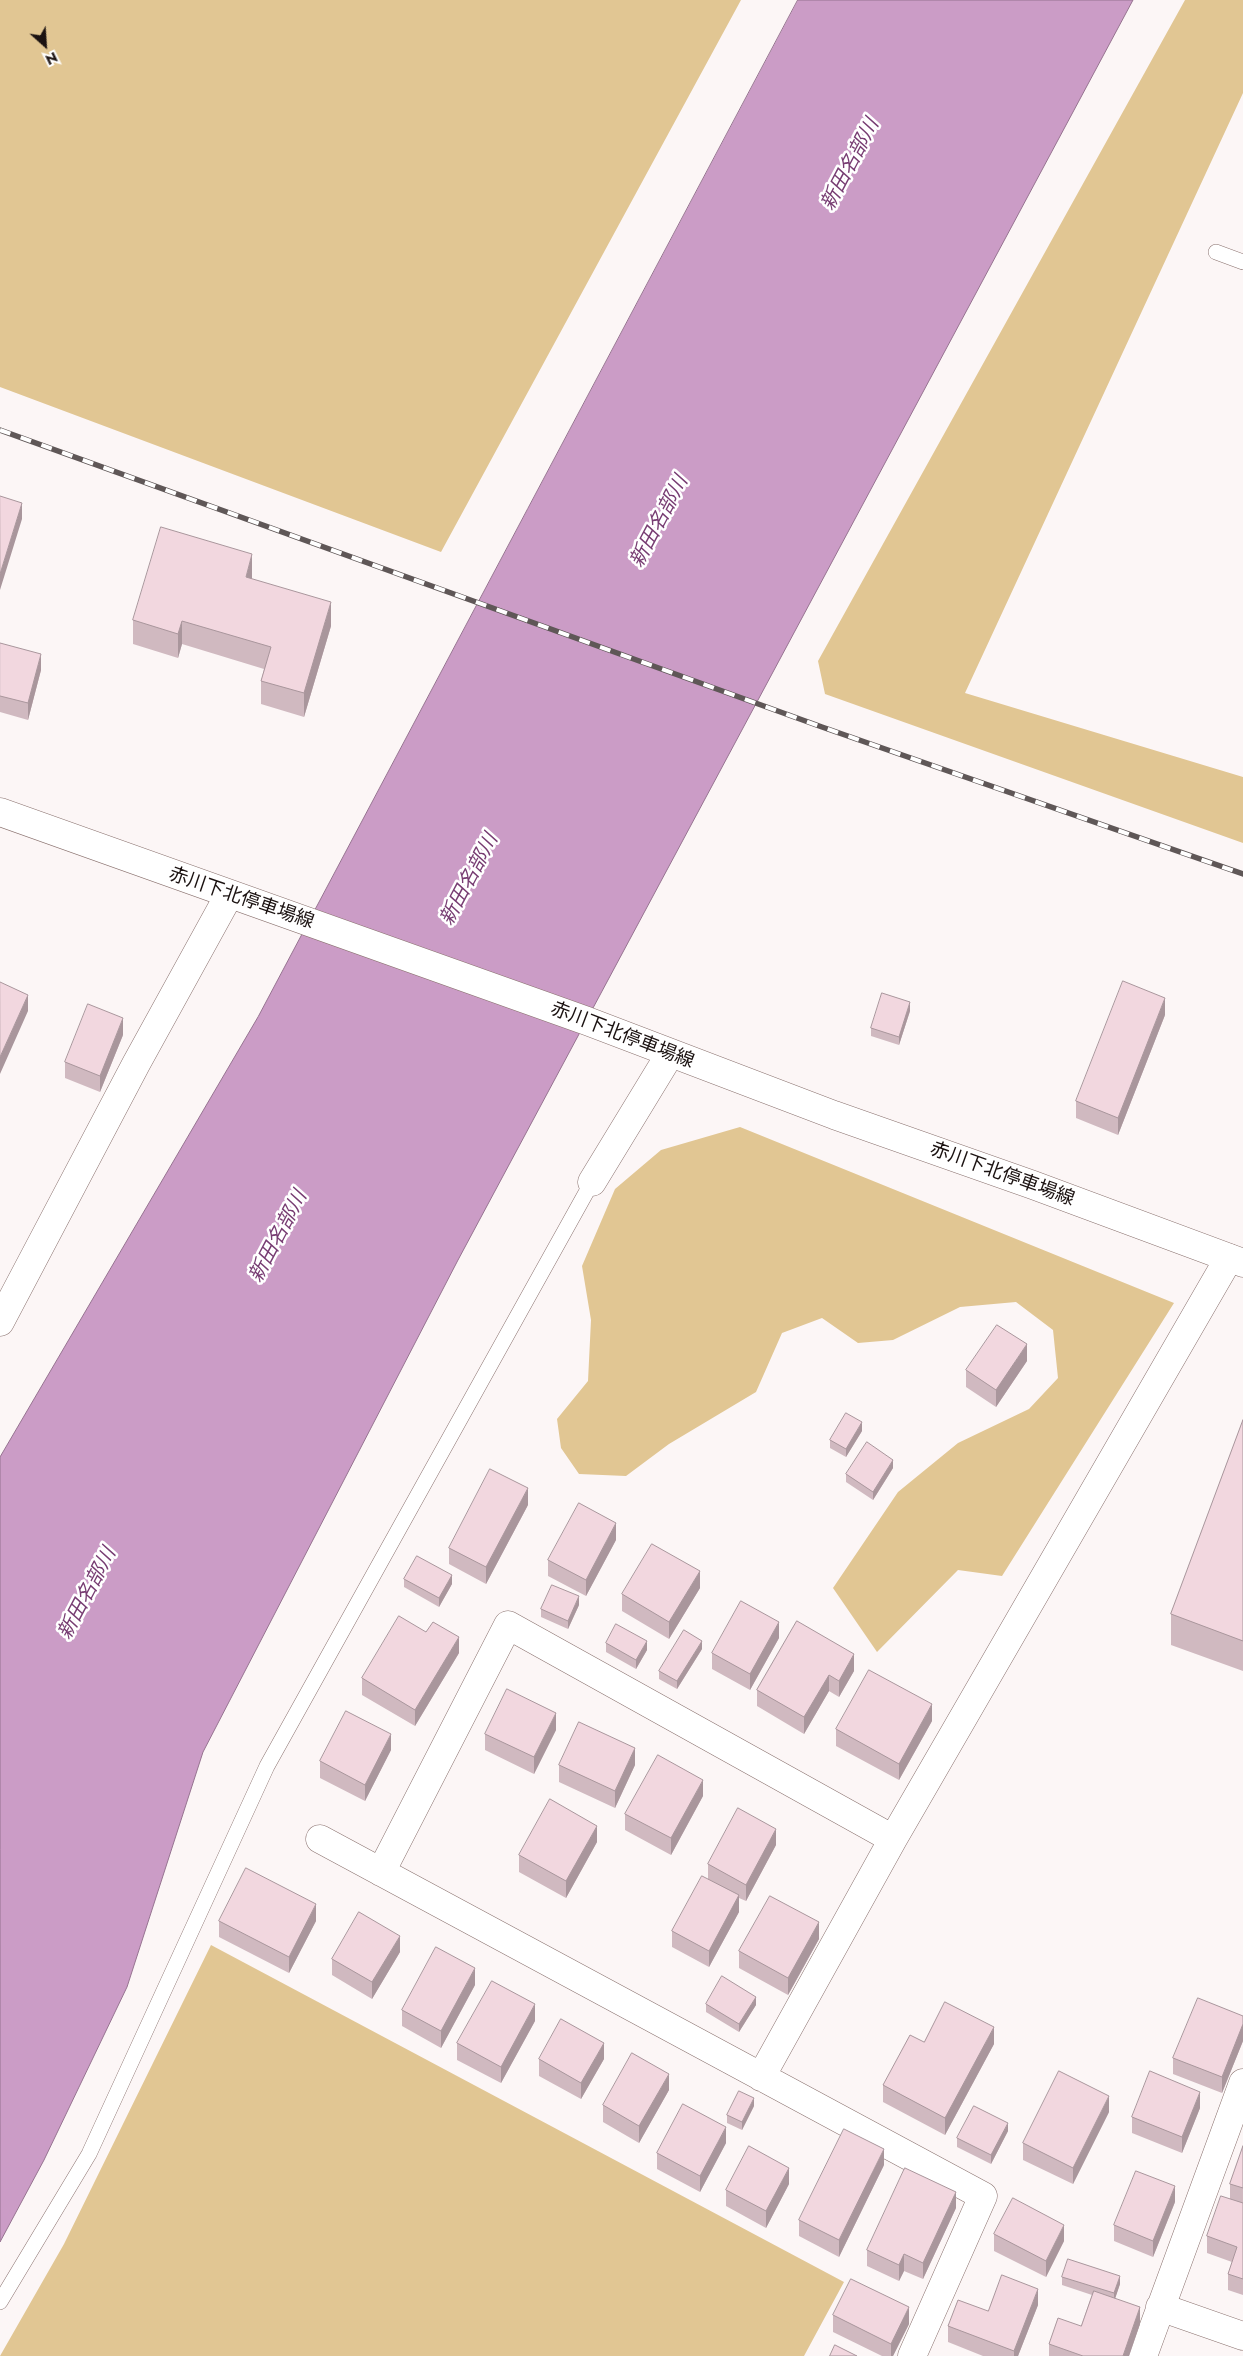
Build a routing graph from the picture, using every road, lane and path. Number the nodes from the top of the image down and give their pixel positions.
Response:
1 (1216, 252) dead end
2 (1243, 262) edge
3 (0, 812) edge
4 (238, 898) junction
5 (670, 1054) junction
6 (592, 1182) joint
7 (1236, 1260) edge
8 (0, 1322) edge
9 (893, 1839) junction
10 (320, 1840) dead end
11 (381, 1872) junction
12 (761, 2078) junction
13 (1243, 2083) edge
14 (1237, 2114) edge
15 (0, 2302) edge
16 (1160, 2307) junction
17 (1243, 2336) edge
18 (912, 2356) edge
19 (1144, 2356) edge

1 - 2 lane
3 - 4 street, 赤川下北停車場線
4 - 5 street, 赤川下北停車場線
4 - 8 street
5 - 6 street
5 - 7 street, 赤川下北停車場線
6 - 15 lane
7 - 9 street
9 - 11 street
9 - 12 street
10 - 11 street
11 - 12 street
12 - 18 street
13 - 14 street
14 - 16 street
16 - 17 street
16 - 19 street

